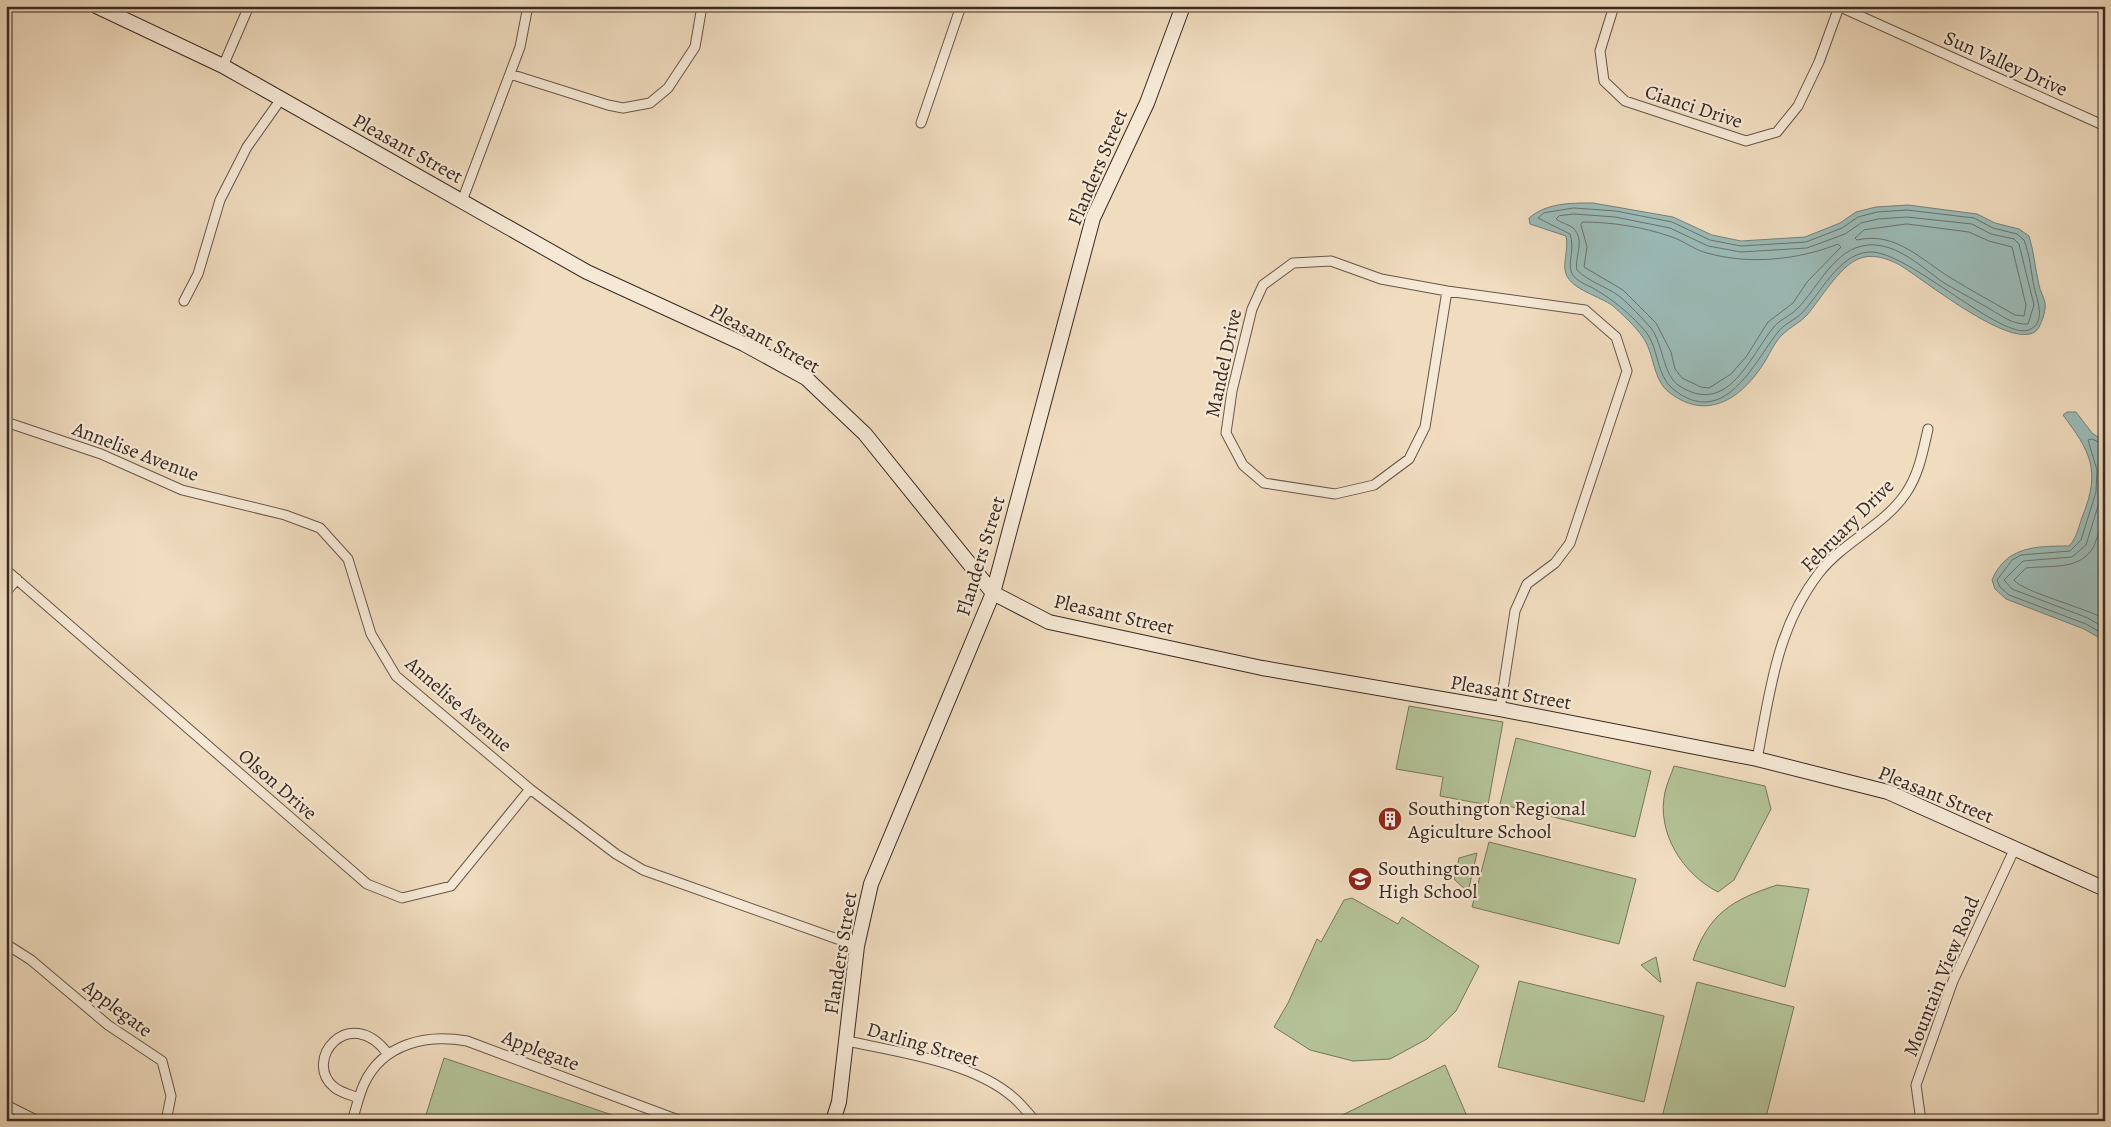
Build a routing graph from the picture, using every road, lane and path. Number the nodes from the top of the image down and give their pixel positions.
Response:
1 (96, 6) edge
2 (249, 6) edge
3 (528, 6) edge
4 (702, 6) edge
5 (961, 6) edge
6 (1183, 6) edge
7 (1614, 6) edge
8 (1838, 6) edge
9 (223, 66) junction
10 (510, 74) junction
11 (281, 99) junction
12 (921, 123) dead end
13 (2105, 126) edge
14 (462, 201) junction
15 (1447, 291) junction
16 (184, 301) dead end
17 (6, 422) edge
18 (1928, 429) dead end
19 (6, 570) edge
20 (17, 580) junction
21 (6, 592) edge
22 (993, 593) junction
23 (1500, 710) junction
24 (1757, 759) junction
25 (530, 789) junction
26 (2015, 848) junction
27 (2105, 889) edge
28 (6, 944) edge
29 (857, 946) junction
30 (847, 1041) junction
31 (388, 1054) junction
32 (359, 1098) junction
33 (6, 1105) edge
34 (38, 1121) edge
35 (166, 1121) edge
36 (352, 1121) edge
37 (680, 1121) edge
38 (834, 1121) edge
39 (1035, 1121) edge
40 (1921, 1121) edge

1 - 9 street, Pleasant Street
2 - 9 street
3 - 10 street
4 - 10 street
5 - 12 street
6 - 22 street, Flanders Street
7 - 8 street, Cianci Drive
8 - 13 street, Sun Valley Drive
9 - 11 street, Pleasant Street
10 - 14 street
11 - 14 street, Pleasant Street
11 - 16 street
14 - 22 street, Pleasant Street
15 - 15 street, Mandel Drive
15 - 23 street, Mandel Drive
17 - 25 street, Annelise Avenue
18 - 24 street, February Drive
19 - 20 street, Olson Drive
20 - 21 street
20 - 25 street, Olson Drive
22 - 23 street, Pleasant Street
22 - 29 street, Flanders Street
23 - 24 street, Pleasant Street
24 - 26 street, Pleasant Street
25 - 29 street, Annelise Avenue
26 - 27 street, Pleasant Street
26 - 40 street, Mountain View Road
28 - 35 street, Applegate
29 - 30 street, Flanders Street
30 - 38 street, Flanders Street
30 - 39 street, Darling Street
31 - 32 street, Applegate
31 - 32 street
31 - 37 street, Applegate
32 - 36 street, Applegate
33 - 34 street

